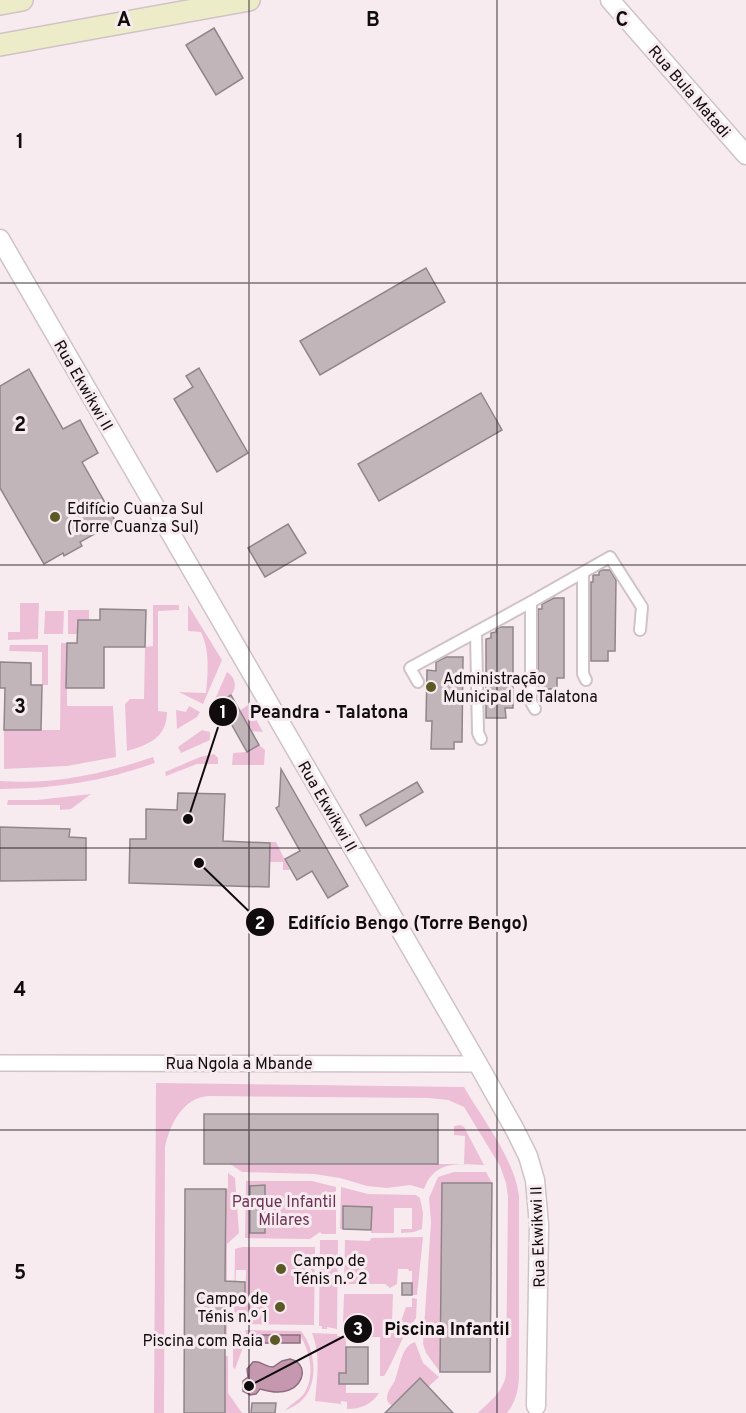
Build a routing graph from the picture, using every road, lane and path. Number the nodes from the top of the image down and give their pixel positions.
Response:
1 (249, 0) edge
2 (610, 0) edge
3 (11, 2) edge
4 (0, 23) edge
5 (9, 43) edge
6 (746, 155) edge
7 (0, 239) edge
8 (583, 573) junction
9 (531, 602) junction
10 (640, 630) dead end
11 (476, 632) junction
12 (586, 680) dead end
13 (418, 682) dead end
14 (535, 709) dead end
15 (481, 739) dead end
16 (0, 1063) edge
17 (478, 1064) junction
18 (536, 1411) edge

1 - 5 main road
2 - 6 street, Rua Bula Matadi
3 - 4 main road
4 - 5 main road
7 - 17 street, Rua Ekwikwi II
8 - 9 street
8 - 10 street
8 - 12 street
9 - 11 street
9 - 14 street
11 - 13 street
11 - 15 street
16 - 17 street, Rua Ngola a Mbande
17 - 18 street, Rua Ekwikwi II

